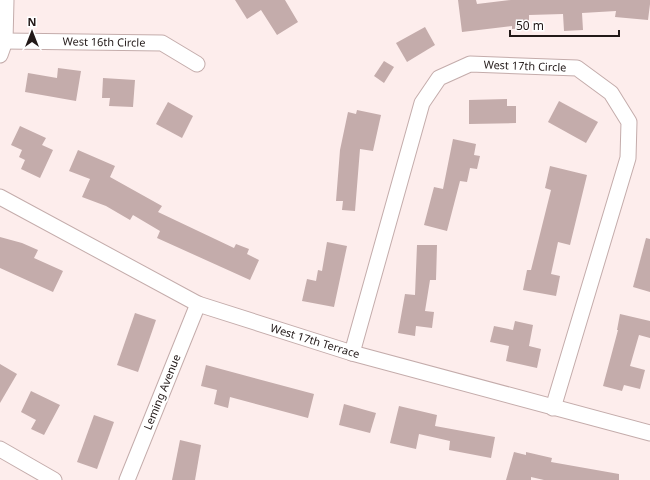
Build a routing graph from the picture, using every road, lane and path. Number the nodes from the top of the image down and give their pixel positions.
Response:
1 (6, 0) edge
2 (2, 48) edge
3 (197, 64) dead end
4 (0, 197) edge
5 (198, 304) junction
6 (352, 353) junction
7 (553, 408) junction
8 (650, 433) edge
9 (0, 449) edge
10 (54, 480) edge
11 (127, 480) edge

1 - 2 street
2 - 3 street, West 16th Circle
4 - 5 street, West 17th Terrace
5 - 6 street, West 17th Terrace
5 - 11 street, Leming Avenue
6 - 7 street, West 17th Terrace
6 - 7 street, West 17th Circle
7 - 8 street, West 17th Terrace
9 - 10 street

